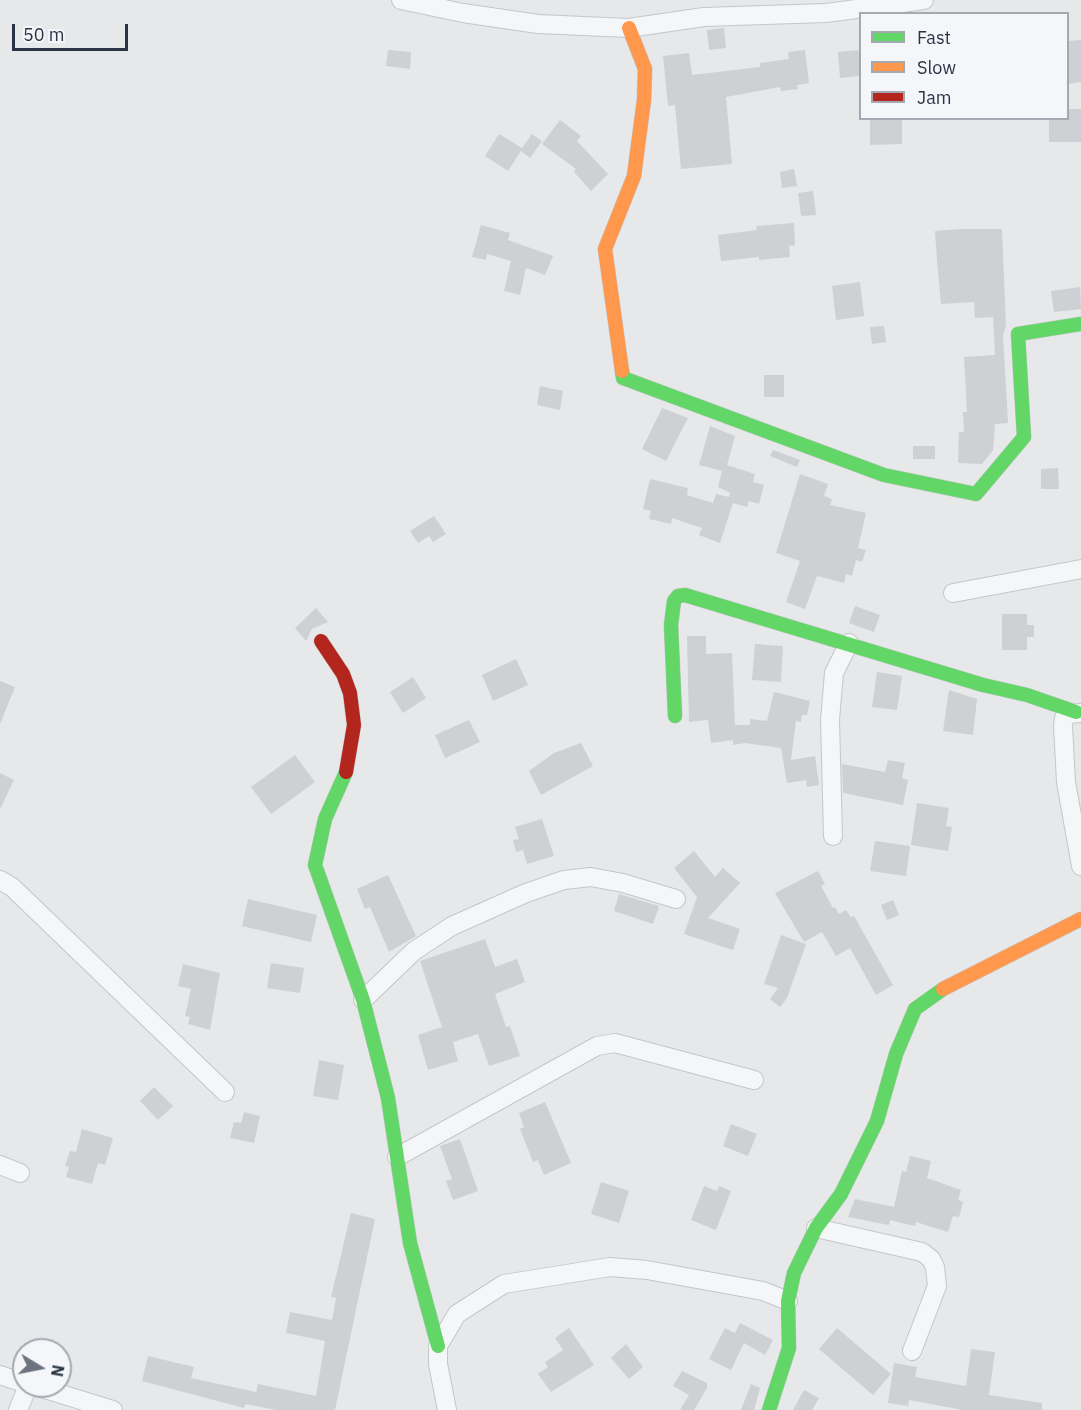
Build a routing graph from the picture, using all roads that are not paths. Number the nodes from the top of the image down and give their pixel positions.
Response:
1 (401, 0) edge
2 (924, 0) edge
3 (629, 28) junction
4 (1081, 324) edge
5 (1081, 569) edge
6 (953, 593) dead end
7 (321, 641) dead end
8 (849, 643) junction
9 (1079, 712) edge
10 (675, 716) dead end
11 (833, 836) dead end
12 (1081, 866) edge
13 (0, 880) edge
14 (676, 899) dead end
15 (1081, 919) edge
16 (363, 1000) junction
17 (754, 1080) dead end
18 (225, 1092) dead end
19 (398, 1157) junction
20 (0, 1166) edge
21 (20, 1173) dead end
22 (816, 1228) junction
23 (788, 1301) junction
24 (438, 1347) junction
25 (912, 1350) dead end
26 (72, 1398) edge
27 (112, 1410) edge
28 (447, 1410) edge
29 (769, 1410) edge

1 - 3 street
2 - 3 street
3 - 4 street
5 - 6 street
7 - 16 street
8 - 9 street
8 - 10 street
8 - 11 street
9 - 12 street
13 - 18 street
14 - 16 street
15 - 22 street
16 - 19 street
17 - 19 street
19 - 24 street
20 - 21 street
22 - 23 street
22 - 25 street
23 - 24 street
23 - 29 street
24 - 28 street
26 - 27 street

